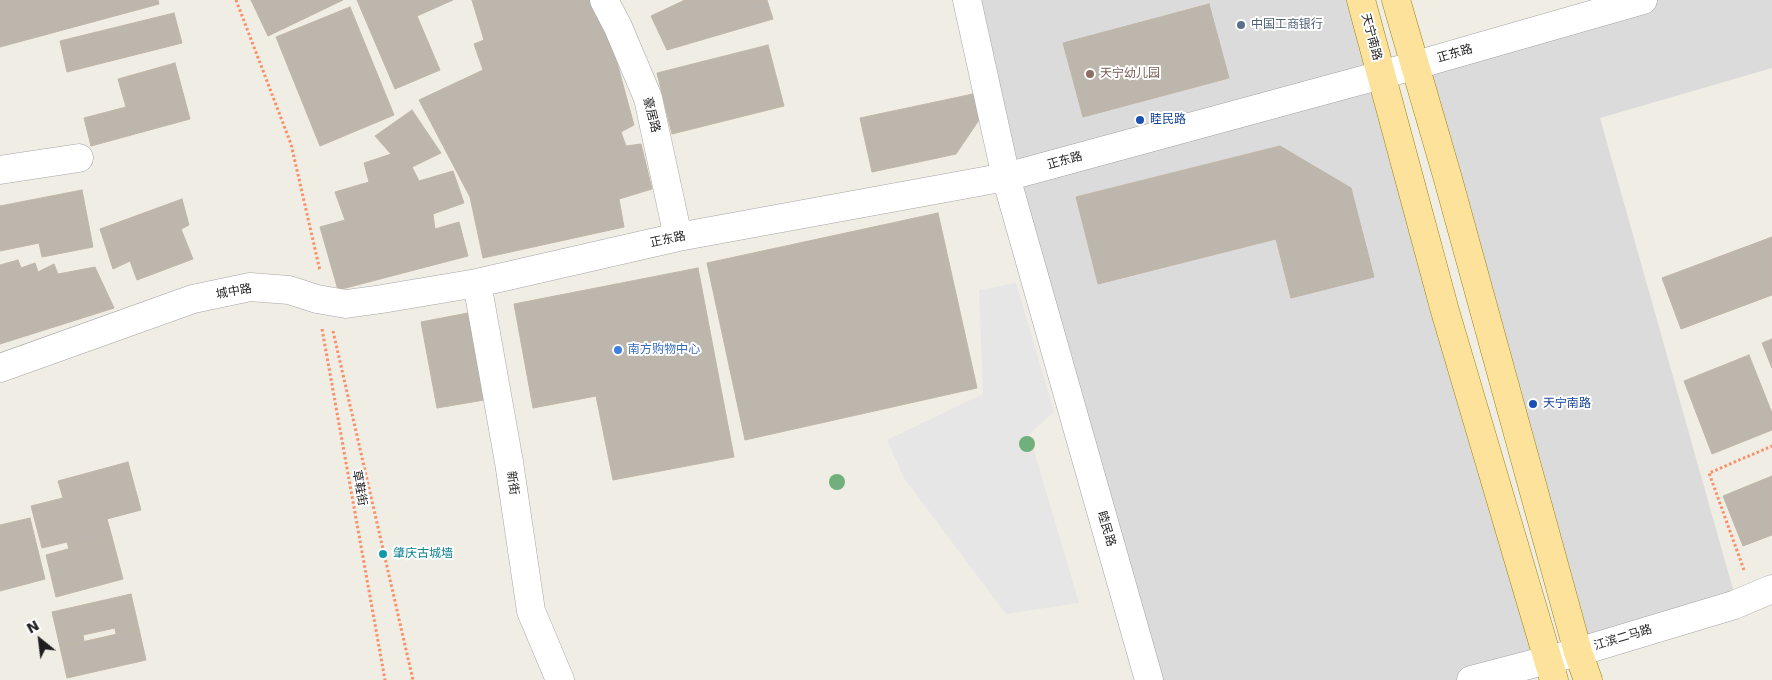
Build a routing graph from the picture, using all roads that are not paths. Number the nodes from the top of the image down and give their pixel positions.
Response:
1 (604, 0) edge
2 (968, 0) edge
3 (1361, 0) edge
4 (1396, 0) edge
5 (1644, 0) edge
6 (1414, 65) junction
7 (1381, 75) junction
8 (79, 158) dead end
9 (0, 170) edge
10 (1006, 177) junction
11 (1448, 179) junction
12 (1413, 188) junction
13 (678, 237) junction
14 (477, 283) junction
15 (0, 368) edge
16 (1763, 593) edge
17 (1578, 652) junction
18 (1551, 670) edge
19 (560, 680) edge
20 (1149, 680) edge
21 (1471, 680) edge
22 (1588, 680) edge

1 - 13 street, 豪居路
2 - 10 street, 睦民路
3 - 7 main road, 天宁南路
4 - 6 main road
5 - 6 street, 正东路
6 - 7 street, 正东路
6 - 11 main road
7 - 10 street, 正东路
7 - 12 main road, 天宁南路
8 - 9 street
10 - 13 street, 正东路
10 - 20 street, 睦民路
11 - 12 main road
11 - 17 main road
12 - 18 main road, 天宁南路
13 - 14 street, 正东路
14 - 15 street, 城中路
14 - 19 street, 新街
16 - 17 street, 江滨二马路
17 - 18 street, 江滨二马路
17 - 22 main road
18 - 21 street, 江滨二马路

